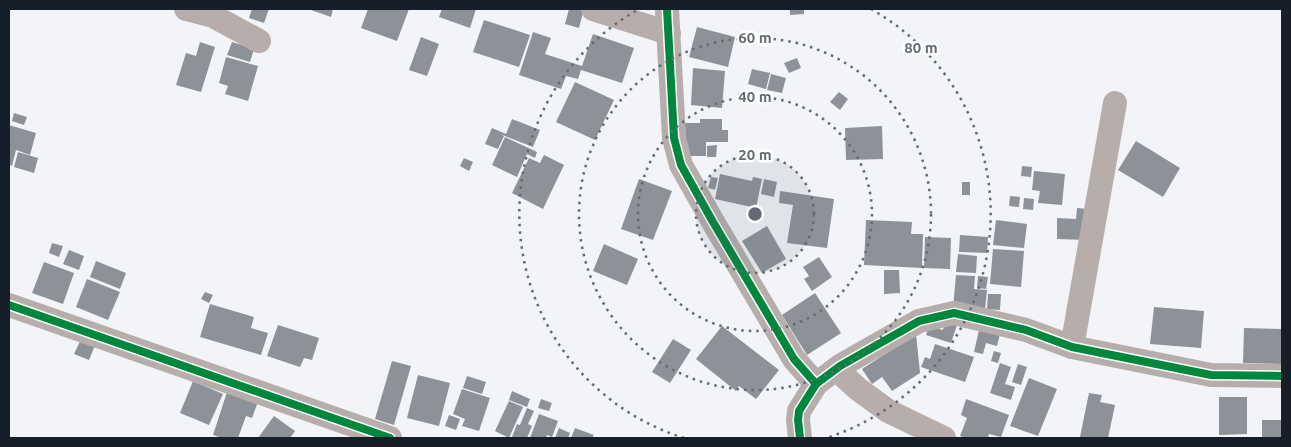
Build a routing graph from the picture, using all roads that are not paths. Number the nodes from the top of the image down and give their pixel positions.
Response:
1 (186, 9) edge
2 (593, 9) edge
3 (667, 9) edge
4 (669, 33) junction
5 (259, 41) dead end
6 (1115, 103) dead end
7 (9, 305) edge
8 (1072, 347) junction
9 (836, 370) junction
10 (1282, 376) edge
11 (816, 384) junction
12 (390, 438) edge
13 (800, 438) edge
14 (944, 438) edge

1 - 5 street
2 - 4 street
3 - 4 street
4 - 11 street
6 - 8 street
7 - 12 street
8 - 9 street
8 - 10 street
9 - 11 street
9 - 14 street
11 - 13 street

